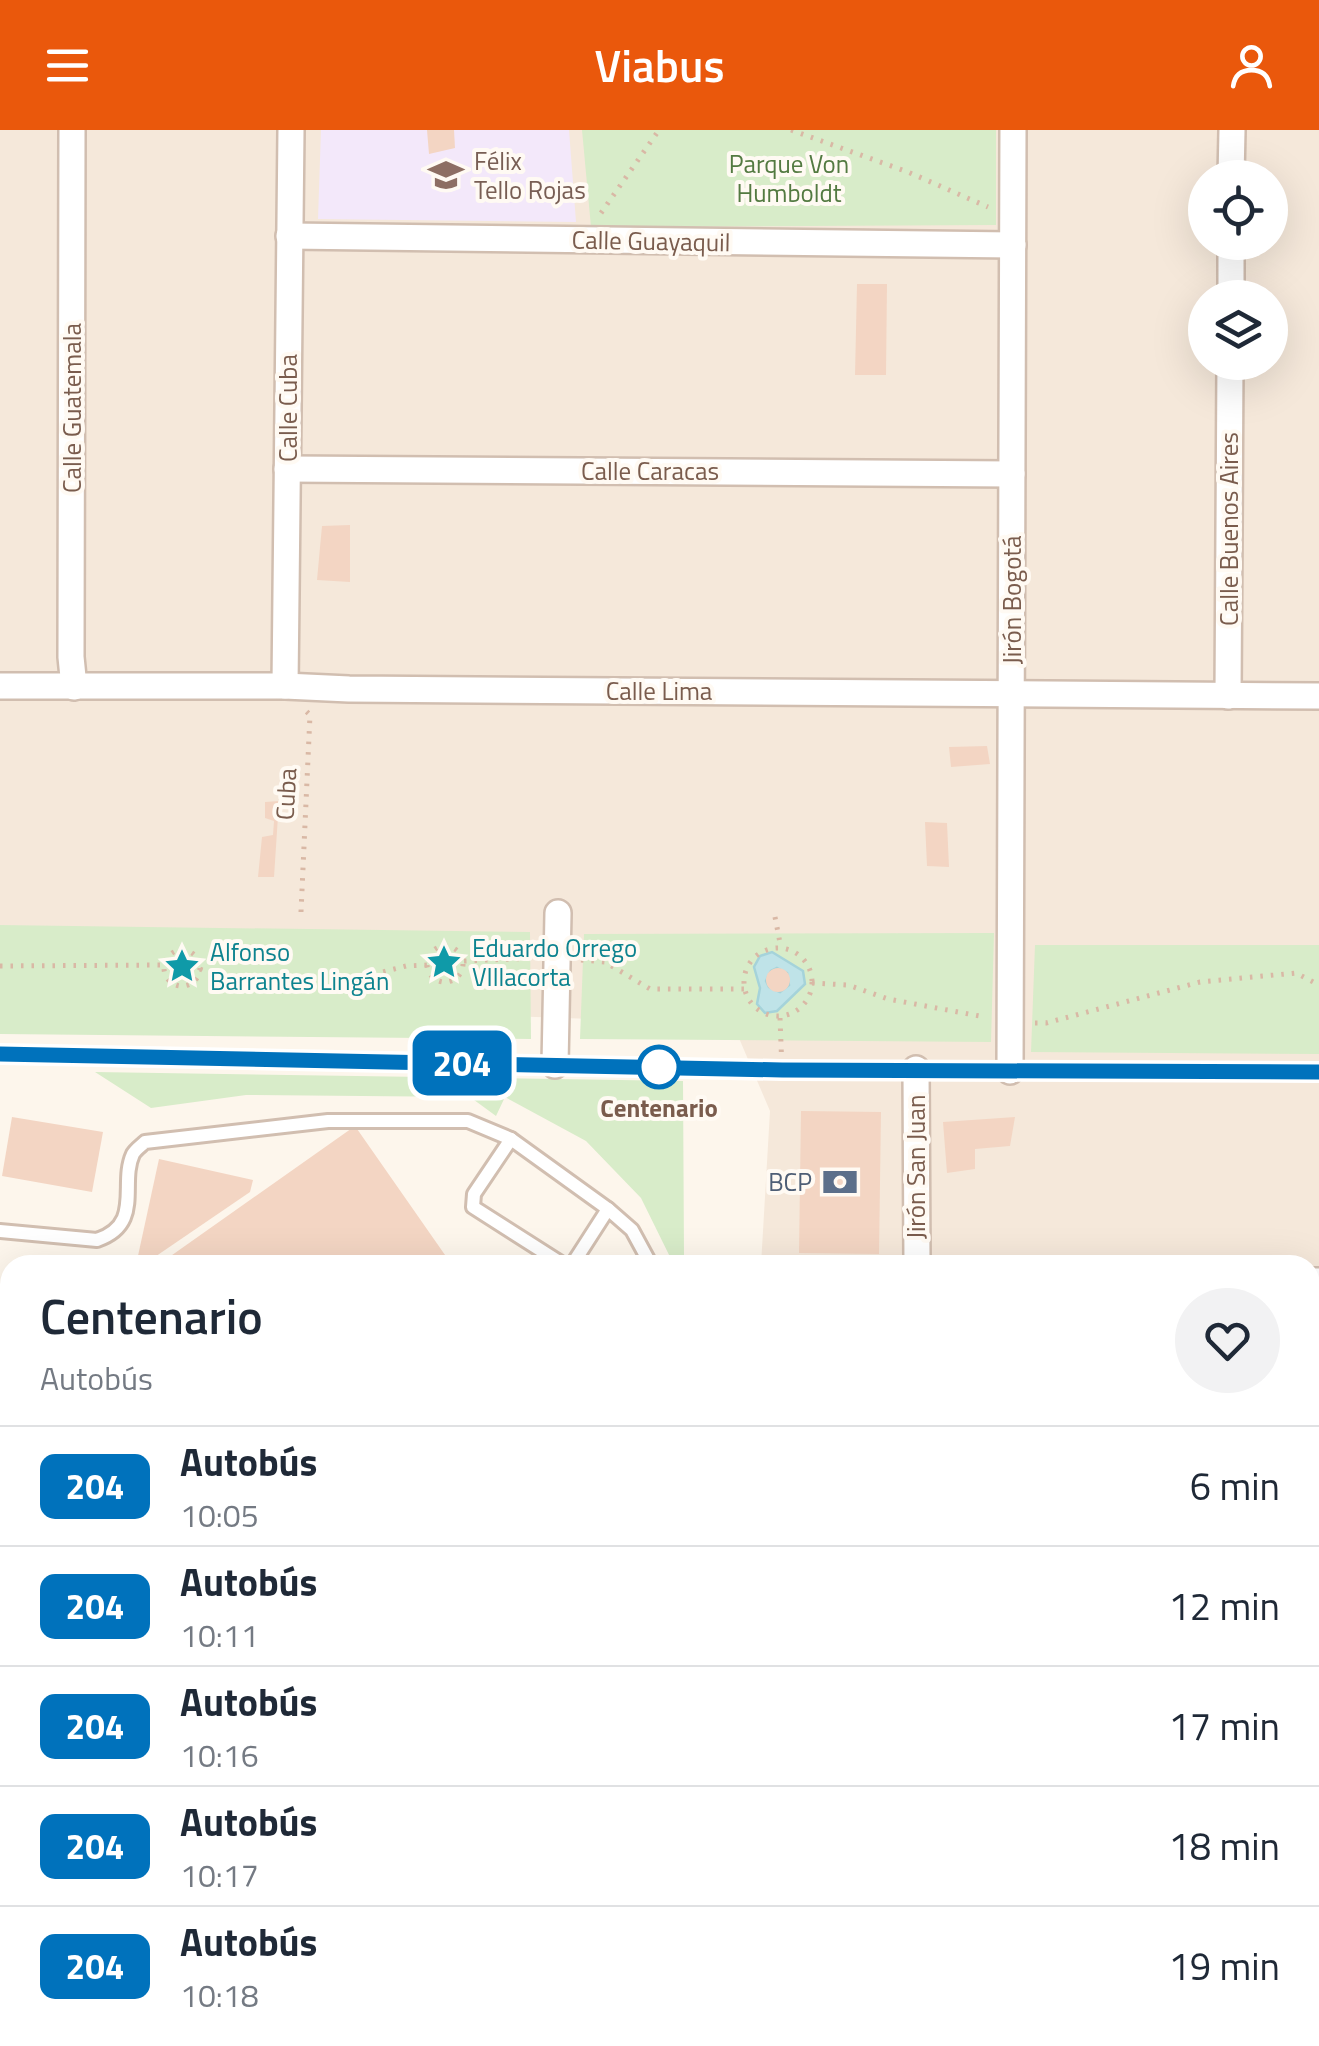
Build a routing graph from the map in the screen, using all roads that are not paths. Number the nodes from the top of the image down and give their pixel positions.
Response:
1 (72, 130) edge
2 (291, 130) edge
3 (1013, 130) edge
4 (1232, 130) edge
5 (1232, 160) edge
6 (289, 236) junction
7 (1013, 245) junction
8 (1230, 380) edge
9 (288, 469) junction
10 (1012, 474) junction
11 (0, 686) edge
12 (285, 686) junction
13 (74, 687) junction
14 (1012, 694) junction
15 (1228, 696) junction
16 (1319, 696) edge
17 (558, 913) dead end
18 (555, 1065) dead end
19 (916, 1070) dead end
20 (1010, 1071) dead end
21 (511, 1140) junction
22 (608, 1209) junction
23 (0, 1231) edge
24 (548, 1255) edge
25 (578, 1255) edge
26 (646, 1255) edge
27 (917, 1255) edge

1 - 13 street, Calle Guatemala
2 - 6 street, Calle Cuba
3 - 7 street, Jirón Bogotá
4 - 5 street
6 - 7 street, Calle Guayaquil
6 - 9 street, Calle Cuba
7 - 10 street, Jirón Bogotá
8 - 15 street, Calle Buenos Aires
9 - 10 street, Calle Caracas
9 - 12 street, Calle Cuba
10 - 14 street, Jirón Bogotá
11 - 13 street, Calle Lima
12 - 13 street, Calle Lima
12 - 14 street, Calle Lima
14 - 15 street, Calle Lima
14 - 20 street, Jirón Bogotá
15 - 16 street, Calle Lima
17 - 18 street
19 - 27 street, Jirón San Juan
21 - 22 lane
21 - 23 lane
21 - 24 lane
22 - 25 lane
22 - 26 lane

